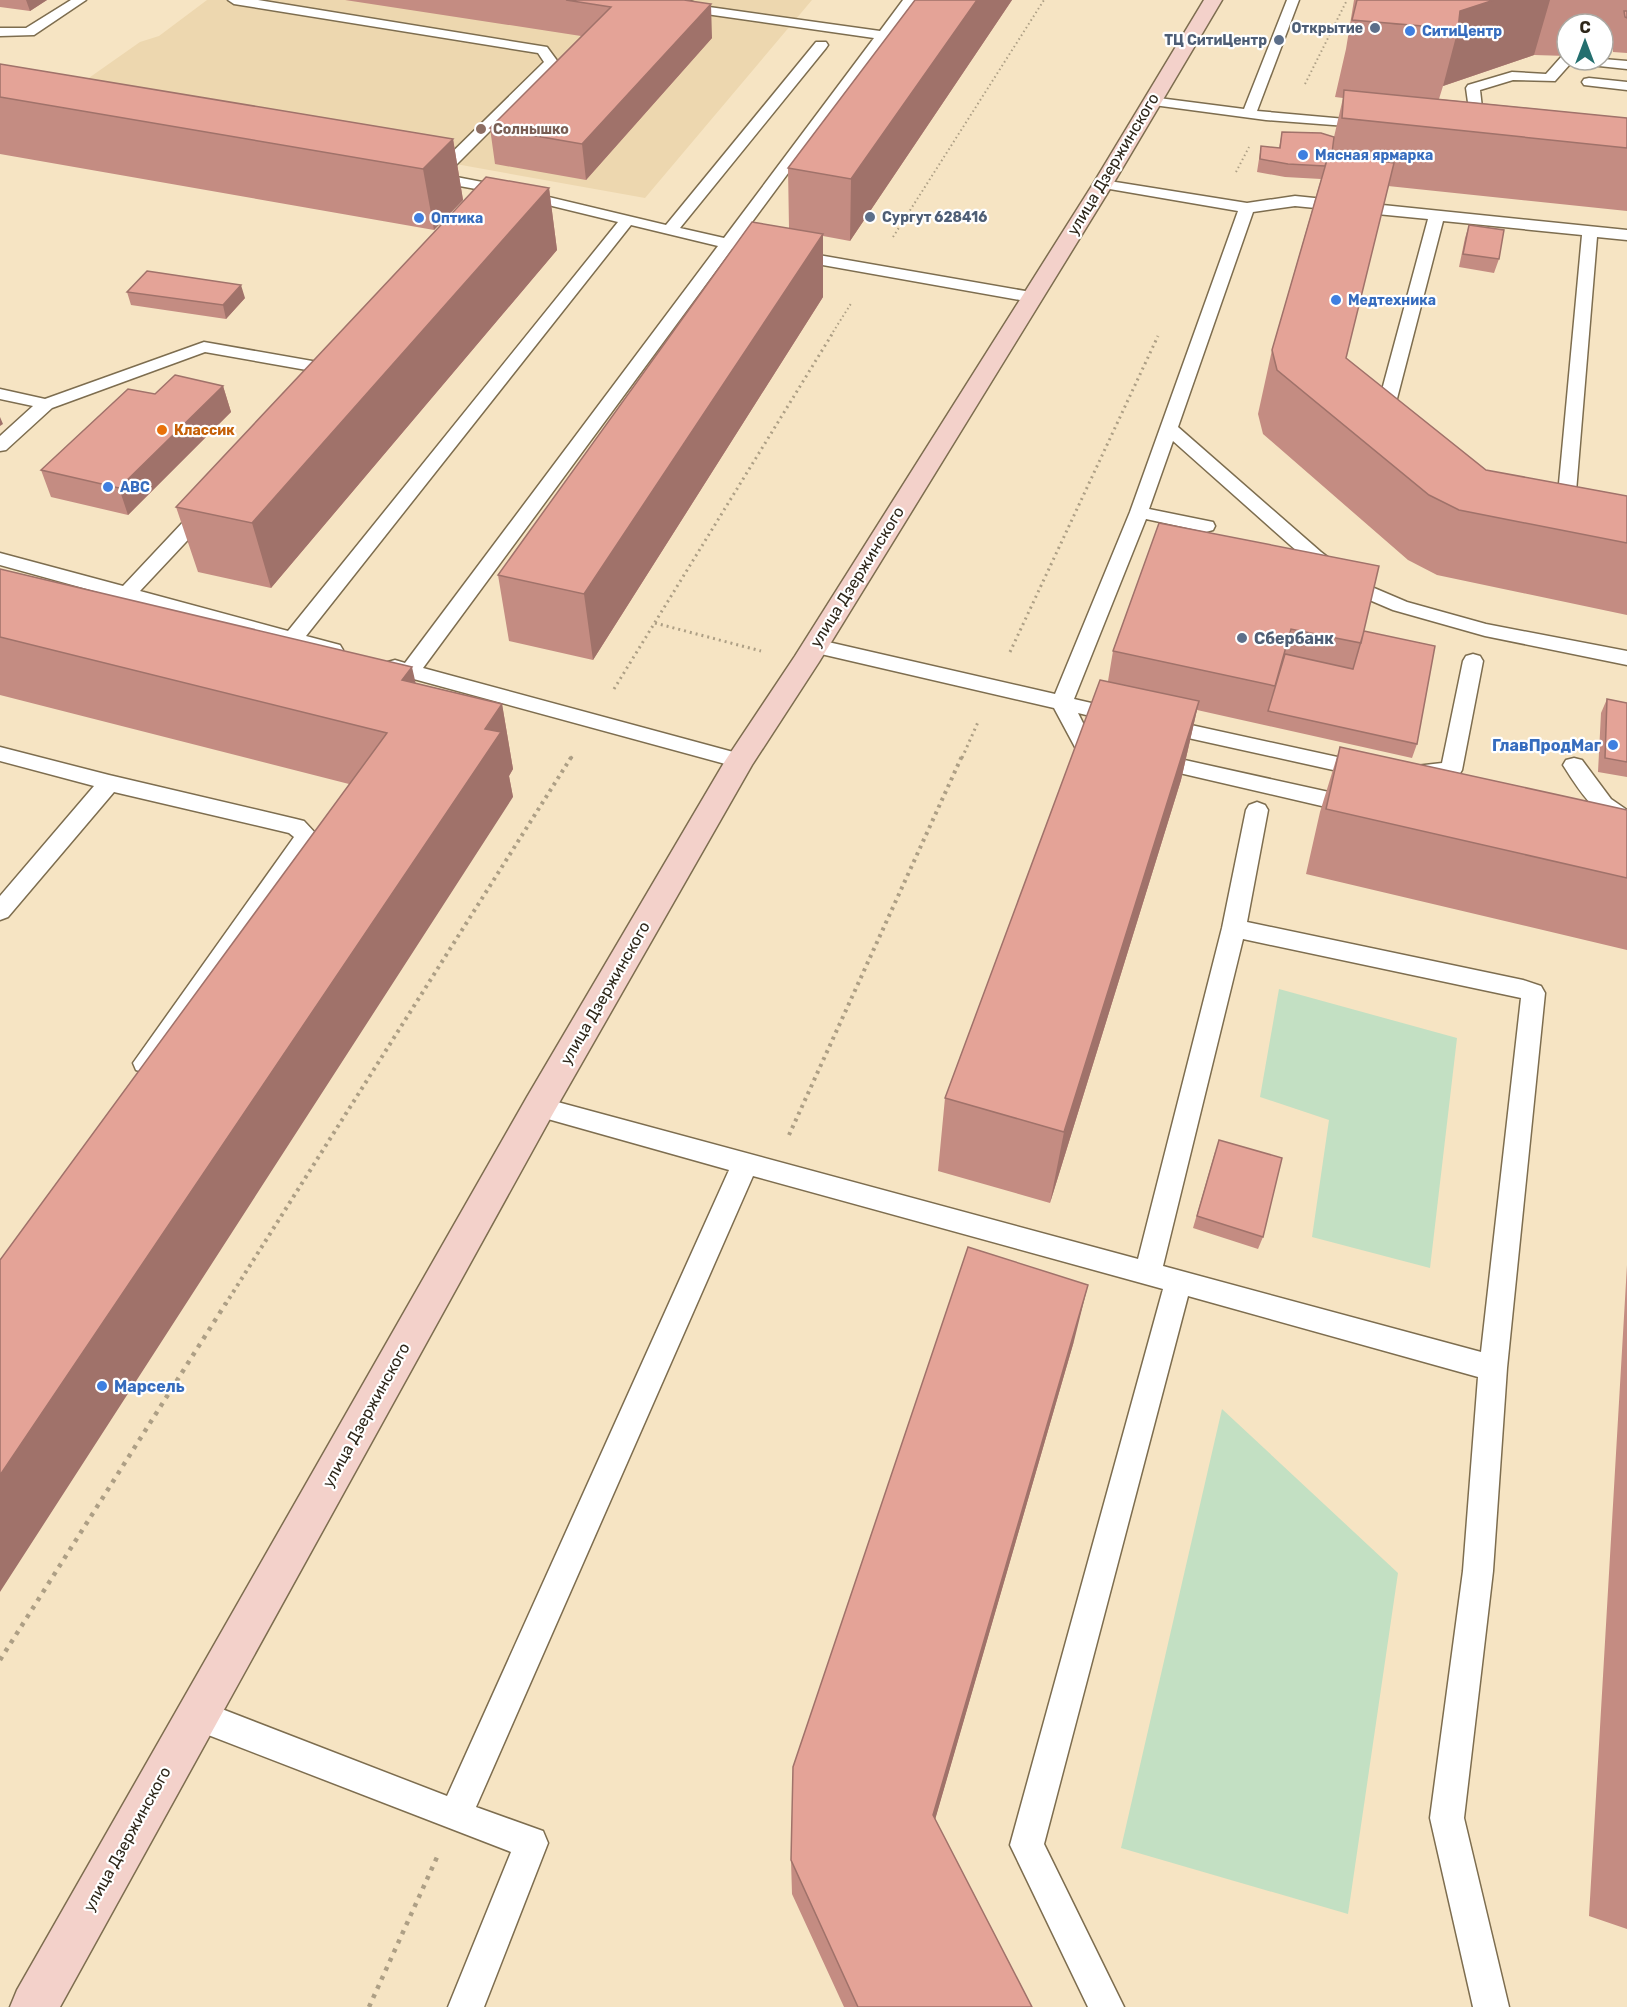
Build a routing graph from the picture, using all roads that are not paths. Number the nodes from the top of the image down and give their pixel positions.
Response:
1 (80, 0) edge
2 (234, 0) edge
3 (677, 0) edge
4 (910, 0) edge
5 (1213, 0) edge
6 (1293, 0) edge
7 (296, 4) edge
8 (0, 32) edge
9 (885, 36) junction
10 (821, 45) dead end
11 (1555, 72) edge
12 (1589, 82) dead end
13 (1627, 86) edge
14 (1151, 101) junction
15 (1475, 104) junction
16 (1494, 106) edge
17 (1249, 113) junction
18 (1384, 127) edge
19 (1478, 135) edge
20 (412, 173) edge
21 (436, 177) junction
22 (1103, 184) junction
23 (503, 190) junction
24 (487, 207) edge
25 (1247, 208) junction
26 (1437, 216) junction
27 (627, 220) junction
28 (670, 230) junction
29 (1590, 232) junction
30 (1627, 235) edge
31 (728, 244) junction
32 (1031, 297) junction
33 (319, 387) edge
34 (0, 394) edge
35 (46, 404) junction
36 (1169, 428) junction
37 (1401, 430) edge
38 (0, 446) edge
39 (215, 499) edge
40 (1139, 512) junction
41 (1543, 512) edge
42 (1565, 516) junction
43 (1586, 519) edge
44 (1206, 526) dead end
45 (0, 560) edge
46 (127, 594) junction
47 (293, 639) junction
48 (815, 646) junction
49 (357, 656) edge
50 (1627, 658) edge
51 (1473, 661) dead end
52 (378, 662) edge
53 (410, 671) junction
54 (1062, 703) junction
55 (0, 754) edge
56 (740, 760) junction
57 (1574, 765) dead end
58 (109, 783) junction
59 (1257, 810) dead end
60 (1381, 812) edge
61 (1623, 834) edge
62 (0, 911) edge
63 (1234, 928) junction
64 (133, 1079) edge
65 (539, 1107) junction
66 (759, 1168) junction
67 (1163, 1279) junction
68 (1493, 1368) junction
69 (196, 1715) junction
70 (455, 1816) junction
71 (34, 2007) edge
72 (466, 2007) edge
73 (1106, 2007) edge
74 (1491, 2007) edge

1 - 8 lane
2 - 7 lane
3 - 9 lane
4 - 9 lane
5 - 14 main road, улица Дзержинского
6 - 17 lane
7 - 21 lane
9 - 31 lane
10 - 28 lane
11 - 15 lane
12 - 13 lane
14 - 17 lane
14 - 22 main road, улица Дзержинского
15 - 16 lane
15 - 19 lane
17 - 18 lane
20 - 21 lane
21 - 23 lane
22 - 25 lane
22 - 32 main road, улица Дзержинского
23 - 24 lane
23 - 27 lane
25 - 26 lane
25 - 36 lane
26 - 29 lane
26 - 37 lane
27 - 28 lane
27 - 47 lane
28 - 31 lane
29 - 30 lane
29 - 42 lane
31 - 32 lane
31 - 53 lane
32 - 48 main road, улица Дзержинского
33 - 35 lane
34 - 35 lane
35 - 38 lane
36 - 40 lane
36 - 50 lane
39 - 46 lane
40 - 44 lane
40 - 54 lane
41 - 42 lane
42 - 43 lane
45 - 46 lane
46 - 47 lane
47 - 49 lane
48 - 54 lane
48 - 56 main road, улица Дзержинского
51 - 54 lane
52 - 53 lane
53 - 56 lane
54 - 60 lane
55 - 58 lane
56 - 65 main road, улица Дзержинского
57 - 61 lane
58 - 62 lane
58 - 64 lane
59 - 63 lane
63 - 67 lane
63 - 68 lane
65 - 66 lane
65 - 69 main road, улица Дзержинского
66 - 67 lane
66 - 70 lane
67 - 68 lane
67 - 73 lane
68 - 74 lane
69 - 70 lane
69 - 71 main road, улица Дзержинского
70 - 72 lane

